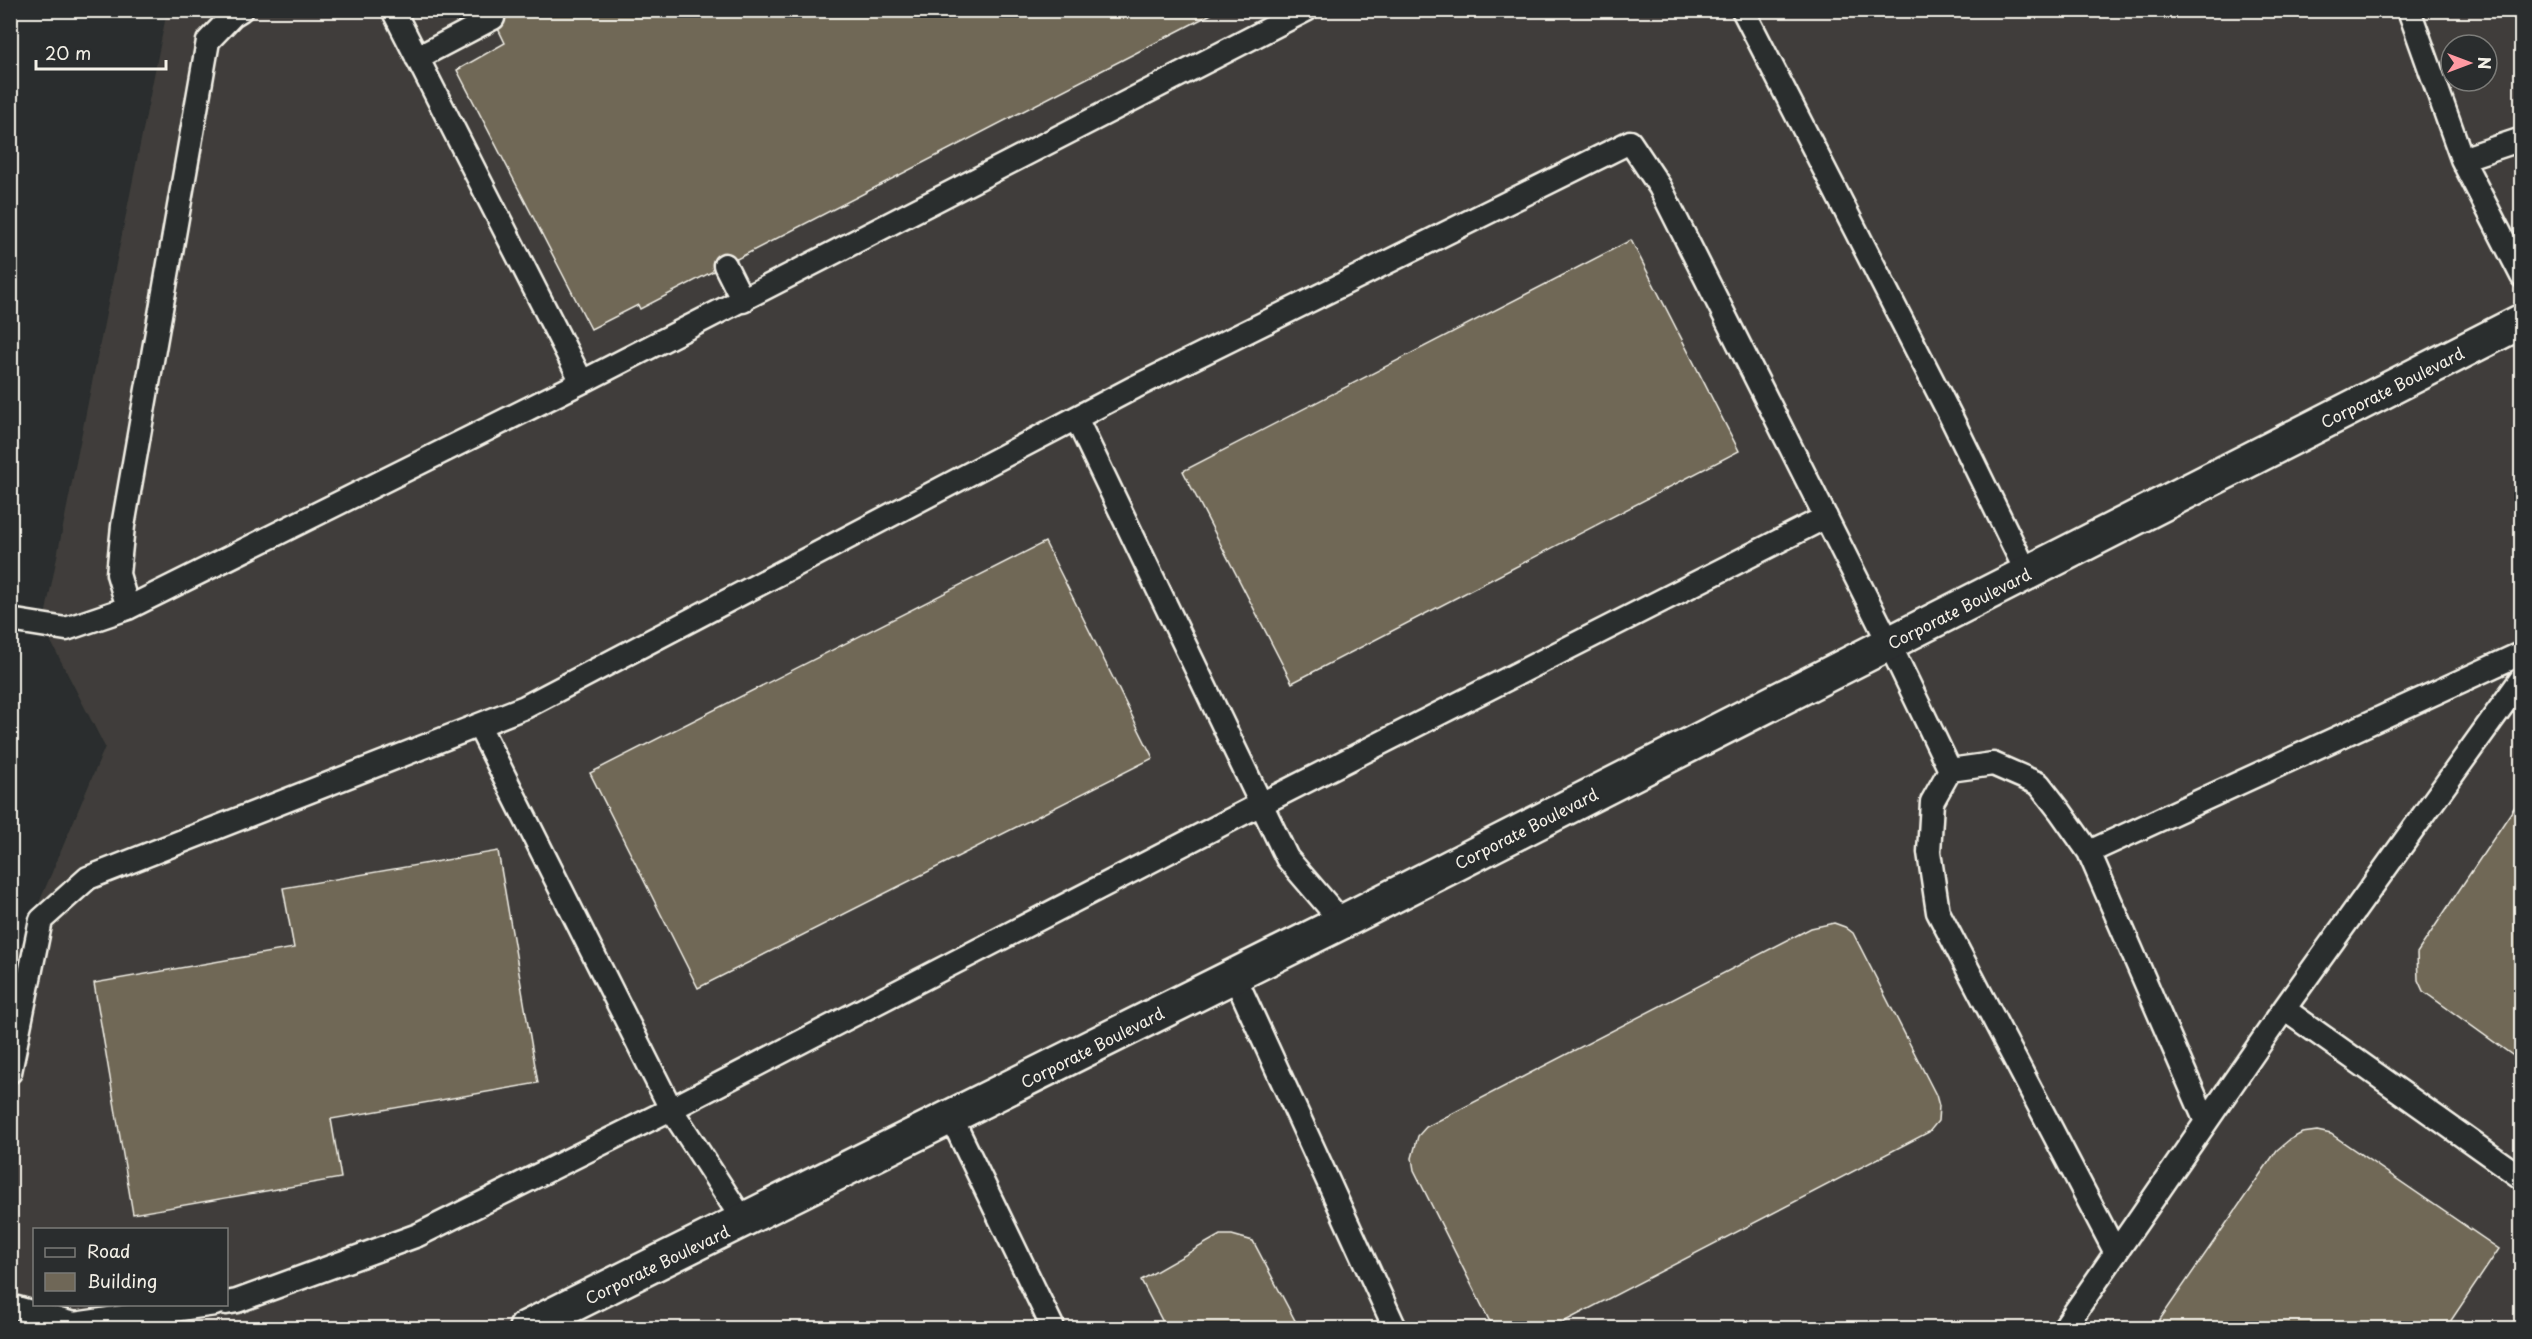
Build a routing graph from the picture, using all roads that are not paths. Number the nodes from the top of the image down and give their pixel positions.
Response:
1 (241, 10) edge
2 (393, 10) edge
3 (1306, 10) edge
4 (1743, 10) edge
5 (2409, 10) edge
6 (493, 18) dead end
7 (417, 58) junction
8 (2522, 139) edge
9 (2462, 159) junction
10 (724, 265) dead end
11 (2522, 276) edge
12 (743, 301) junction
13 (2522, 321) edge
14 (582, 382) junction
15 (1076, 418) junction
16 (1826, 517) junction
17 (2027, 573) junction
18 (128, 609) junction
19 (10, 620) edge
20 (1889, 643) junction
21 (2522, 653) edge
22 (2522, 678) edge
23 (479, 726) junction
24 (1950, 770) junction
25 (1261, 804) junction
26 (2089, 852) junction
27 (1342, 922) junction
28 (1234, 975) junction
29 (2284, 1009) junction
30 (10, 1072) edge
31 (671, 1109) junction
32 (951, 1117) junction
33 (2206, 1122) junction
34 (2522, 1178) edge
35 (743, 1220) junction
36 (2116, 1253) junction
37 (228, 1303) edge
38 (10, 1306) edge
39 (208, 1306) edge
40 (537, 1326) edge
41 (1053, 1329) edge
42 (1395, 1329) edge
43 (2064, 1329) edge

1 - 18 lane
2 - 7 lane
3 - 12 lane
4 - 17 lane
5 - 9 lane
6 - 7 lane
7 - 14 lane
8 - 9 lane
9 - 11 lane
10 - 12 lane
12 - 14 lane
13 - 17 street, Corporate Boulevard
14 - 18 lane
15 - 16 lane
15 - 23 lane
15 - 25 lane
16 - 20 lane
16 - 25 lane
17 - 20 street, Corporate Boulevard
18 - 19 lane
20 - 24 lane
20 - 27 street, Corporate Boulevard
21 - 26 lane
22 - 29 lane
23 - 30 lane
23 - 31 lane
24 - 26 lane
24 - 36 lane
25 - 27 lane
25 - 31 lane
26 - 33 lane
27 - 28 street, Corporate Boulevard
28 - 32 street, Corporate Boulevard
28 - 42 lane
29 - 33 lane
29 - 34 lane
31 - 35 lane
31 - 37 lane
32 - 35 street, Corporate Boulevard
32 - 41 lane
33 - 36 lane
35 - 40 street, Corporate Boulevard
36 - 43 lane
38 - 39 lane

